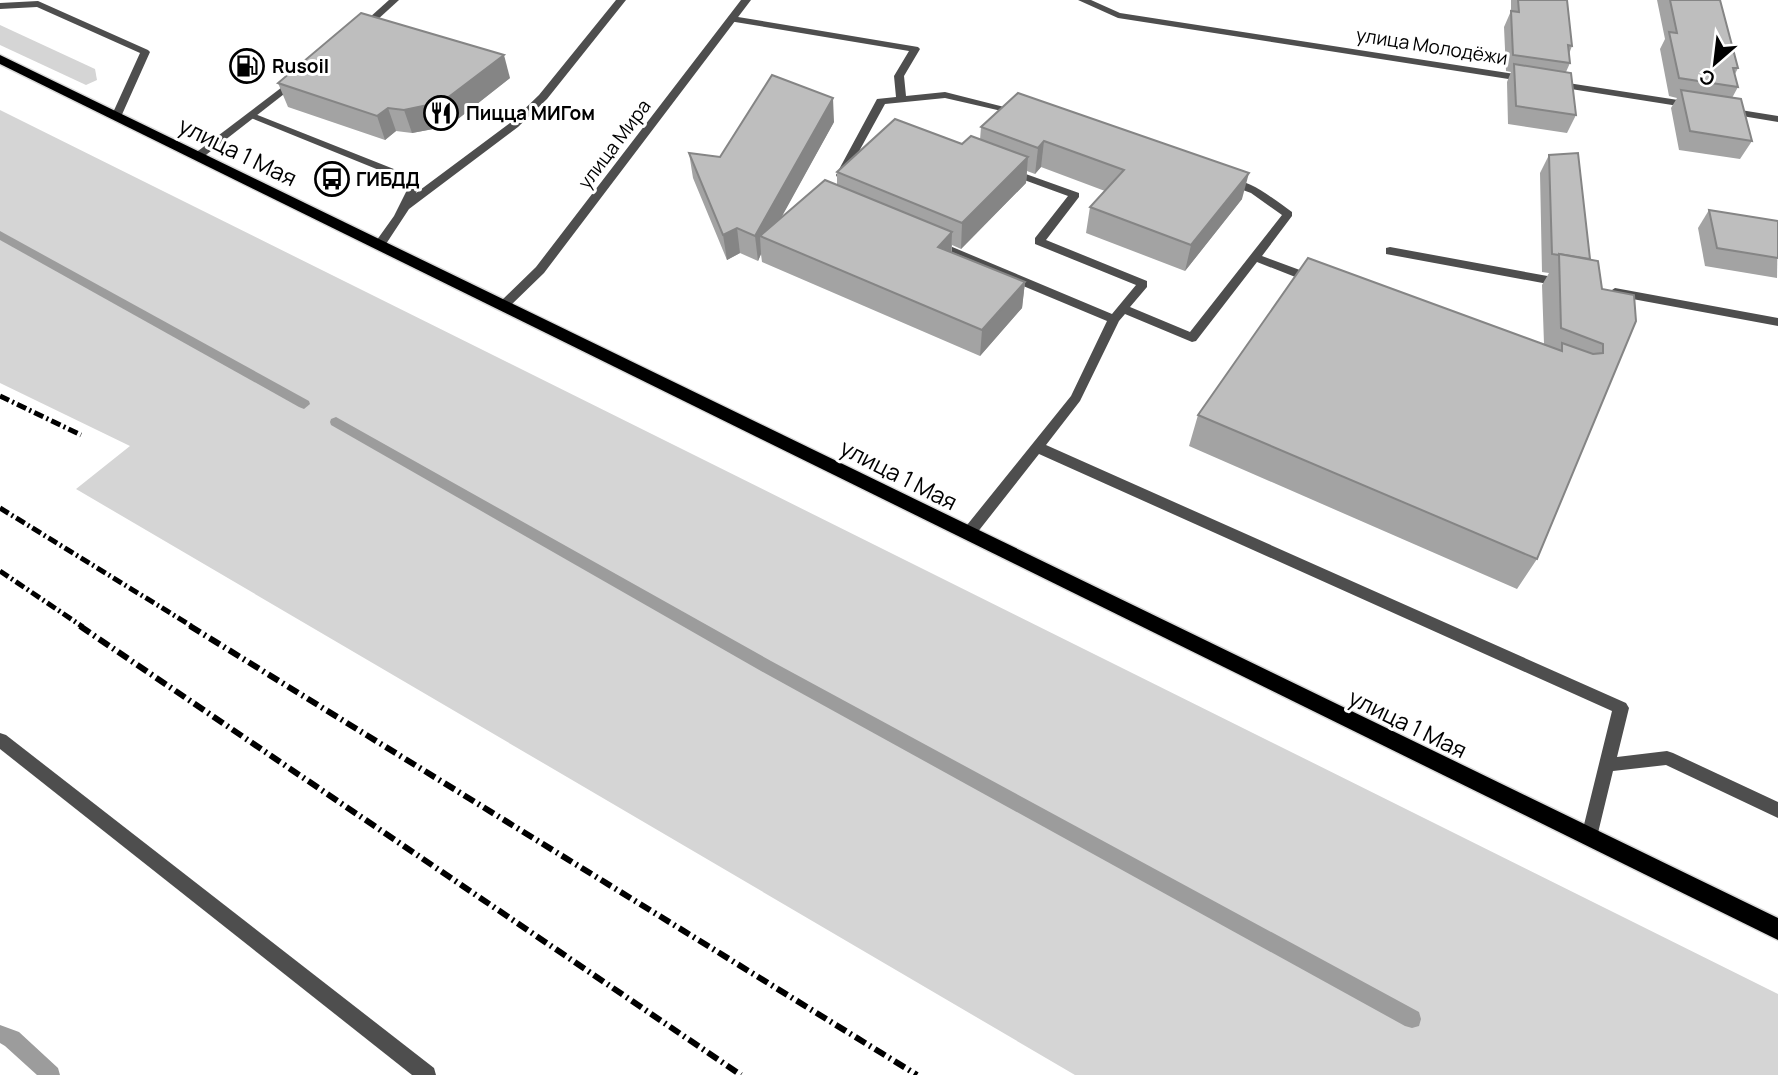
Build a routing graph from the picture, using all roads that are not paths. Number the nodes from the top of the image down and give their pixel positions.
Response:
1 (394, 0) edge
2 (621, 0) edge
3 (746, 0) edge
4 (1083, 0) edge
5 (0, 6) edge
6 (732, 19) junction
7 (352, 38) edge
8 (0, 58) edge
9 (312, 69) edge
10 (901, 99) junction
11 (1709, 108) edge
12 (1723, 110) edge
13 (1026, 114) edge
14 (251, 116) junction
15 (116, 117) junction
16 (1778, 118) edge
17 (871, 119) junction
18 (884, 124) dead end
19 (198, 156) junction
20 (999, 167) edge
21 (1217, 178) edge
22 (834, 188) edge
23 (406, 206) junction
24 (927, 241) edge
25 (380, 244) junction
26 (1390, 251) dead end
27 (1255, 257) junction
28 (1319, 282) edge
29 (1577, 286) edge
30 (1604, 290) edge
31 (505, 304) junction
32 (1122, 308) junction
33 (1114, 319) junction
34 (1778, 322) edge
35 (1038, 447) junction
36 (968, 534) junction
37 (0, 740) edge
38 (1606, 765) junction
39 (1778, 810) edge
40 (1589, 837) junction
41 (1778, 929) edge
42 (427, 1075) edge

1 - 7 street
2 - 23 street
3 - 6 street, улица Мира
4 - 11 street, улица Молодёжи
5 - 15 street
6 - 10 street
6 - 31 street, улица Мира
8 - 15 main road, улица 1 Мая
9 - 14 street
10 - 13 street
10 - 17 street
12 - 16 street
14 - 19 street
14 - 23 street
15 - 19 main road, улица 1 Мая
17 - 18 street
17 - 22 street
19 - 25 main road, улица 1 Мая
20 - 32 street
21 - 27 street
23 - 25 street
24 - 33 street
25 - 31 main road, улица 1 Мая
26 - 29 street
27 - 28 street
27 - 32 street
30 - 34 street
31 - 36 main road, улица 1 Мая
32 - 33 street
33 - 35 street
35 - 36 street
35 - 38 street
36 - 40 main road, улица 1 Мая
37 - 42 street
38 - 39 street
38 - 40 street
40 - 41 main road, улица 1 Мая

